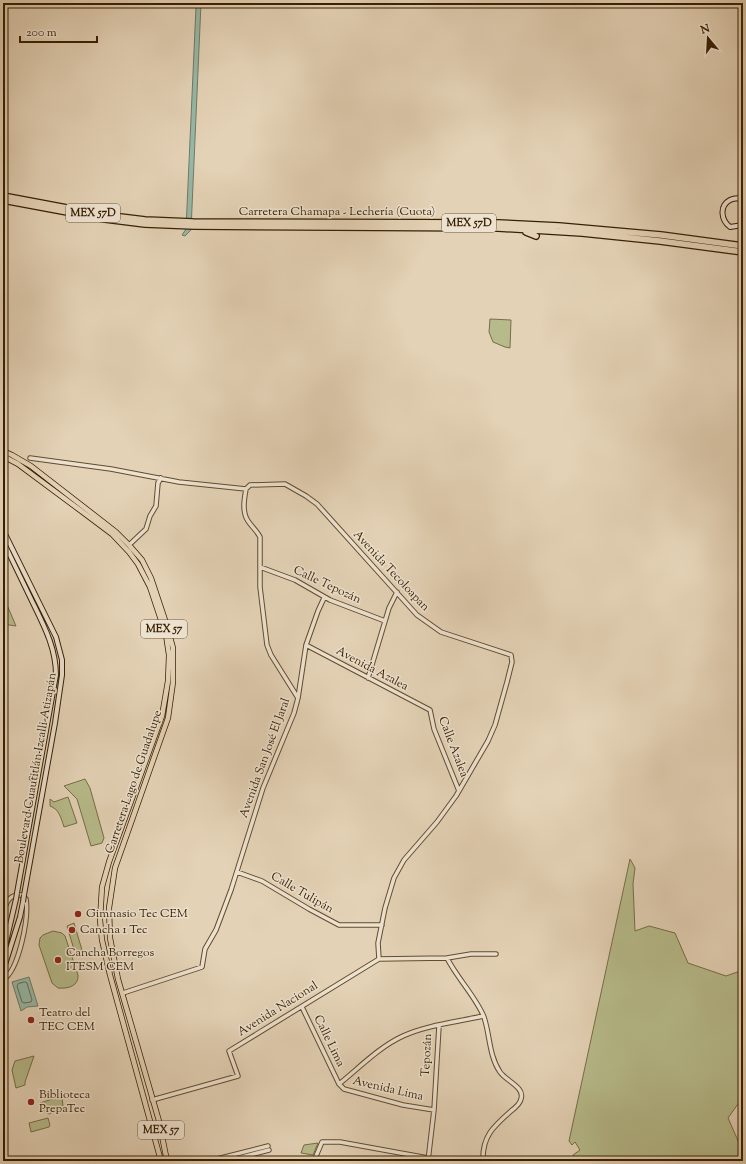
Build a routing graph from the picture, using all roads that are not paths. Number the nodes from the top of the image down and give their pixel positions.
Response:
1 (3, 196) edge
2 (743, 198) edge
3 (3, 200) edge
4 (184, 224) junction
5 (193, 224) junction
6 (743, 226) edge
7 (498, 228) junction
8 (582, 233) junction
9 (536, 236) dead end
10 (564, 236) dead end
11 (743, 246) edge
12 (743, 252) edge
13 (3, 451) edge
14 (3, 456) edge
15 (30, 458) junction
16 (26, 462) junction
17 (31, 466) junction
18 (161, 478) junction
19 (246, 489) junction
20 (3, 530) edge
21 (3, 541) edge
22 (129, 544) junction
23 (260, 567) junction
24 (397, 592) junction
25 (324, 598) junction
26 (385, 621) junction
27 (306, 645) junction
28 (368, 678) junction
29 (298, 698) junction
30 (430, 710) joint
31 (39, 768) junction
32 (32, 778) dead end
33 (140, 778) junction
34 (146, 780) junction
35 (459, 790) junction
36 (237, 872) junction
37 (102, 891) junction
38 (111, 892) junction
39 (3, 912) edge
40 (382, 925) junction
41 (6, 943) junction
42 (11, 945) junction
43 (496, 954) dead end
44 (3, 955) edge
45 (447, 958) junction
46 (379, 959) junction
47 (3, 971) edge
48 (3, 980) edge
49 (123, 993) junction
50 (126, 1003) junction
51 (119, 1005) junction
52 (302, 1007) junction
53 (483, 1016) junction
54 (439, 1026) junction
55 (339, 1084) junction
56 (152, 1100) junction
57 (434, 1110) junction
58 (428, 1160) edge
59 (161, 1161) edge
60 (168, 1161) edge
61 (209, 1161) edge
62 (227, 1161) edge
63 (314, 1161) edge
64 (483, 1161) edge

1 - 4 highway, Carretera Chamapa - Lechería (Cuota) / MEX 57D
2 - 6 main road
3 - 4 highway, Carretera Chamapa - Lechería (Cuota) / MEX 57D
4 - 5 highway, Carretera Chamapa - Lechería (Cuota) / MEX 57D
5 - 7 highway, Carretera Chamapa - Lechería (Cuota) / MEX 57D
5 - 11 highway, Carretera Chamapa - Lechería (Cuota) / MEX 57D
7 - 8 highway, Carretera Chamapa - Lechería (Cuota) / MEX 57D
7 - 9 highway
8 - 10 highway
8 - 12 highway, Carretera Chamapa - Lechería (Cuota) / MEX 57D
13 - 16 main road, Carretera Lago de Guadalupe / MEX 57
14 - 33 main road, Carretera Lago de Guadalupe / MEX 57
15 - 16 street
15 - 17 street
15 - 18 street, Avenida Tecoloapan
16 - 17 main road, Carretera Lago de Guadalupe / MEX 57
17 - 22 main road, Carretera Lago de Guadalupe / MEX 57
18 - 19 street, Avenida Tecoloapan
18 - 22 street
19 - 23 street, Avenida San José El Jaral
19 - 24 street, Avenida Tecoloapan
20 - 42 main road, Boulevard Cuautitlán Izcalli-Atizapán, bridge
21 - 31 main road, Boulevard Cuautitlán Izcalli-Atizapán
22 - 34 main road, Carretera Lago de Guadalupe / MEX 57
23 - 25 street, Calle Tepozán
23 - 29 street, Avenida San José El Jaral
24 - 26 street
24 - 35 street, Avenida Tecoloapan
25 - 26 street, Calle Tepozán
25 - 27 street
26 - 28 street
27 - 28 street, Avenida Azalea
27 - 29 street
28 - 30 street, Avenida Azalea
29 - 36 street, Avenida San José El Jaral
30 - 35 street, Calle Azalea
31 - 32 main road
31 - 41 main road, Boulevard Cuautitlán Izcalli-Atizapán, bridge
33 - 34 main road
33 - 37 main road, Carretera Lago de Guadalupe / MEX 57
34 - 38 main road, Carretera Lago de Guadalupe / MEX 57
35 - 40 street, Avenida Tecoloapan
36 - 40 street, Calle Tulipán
36 - 49 street, Avenida San José El Jaral
37 - 38 main road
37 - 51 main road, Carretera Lago de Guadalupe / MEX 57
38 - 49 main road, Carretera Lago de Guadalupe / MEX 57
39 - 48 street
40 - 46 street, Avenida Tecoloapan
41 - 42 main road
41 - 44 main road, Boulevard Cuautitlán Izcalli-Atizapán
42 - 47 main road, Boulevard Cuautitlán Izcalli-Atizapán
43 - 45 street
45 - 46 street
45 - 53 street
46 - 52 street, Avenida Nacional
49 - 50 main road, Carretera Lago de Guadalupe / MEX 57
50 - 51 main road
50 - 56 main road, Carretera Lago de Guadalupe / MEX 57
51 - 59 main road, Carretera Lago de Guadalupe / MEX 57
52 - 55 street, Calle Lima
52 - 56 street, Avenida Nacional
53 - 54 street
53 - 64 street
54 - 55 street
54 - 57 street, Tepozán
55 - 57 street, Avenida Lima
56 - 60 main road, Carretera Lago de Guadalupe / MEX 57
57 - 58 street, Tepozán
58 - 63 street
61 - 62 street

